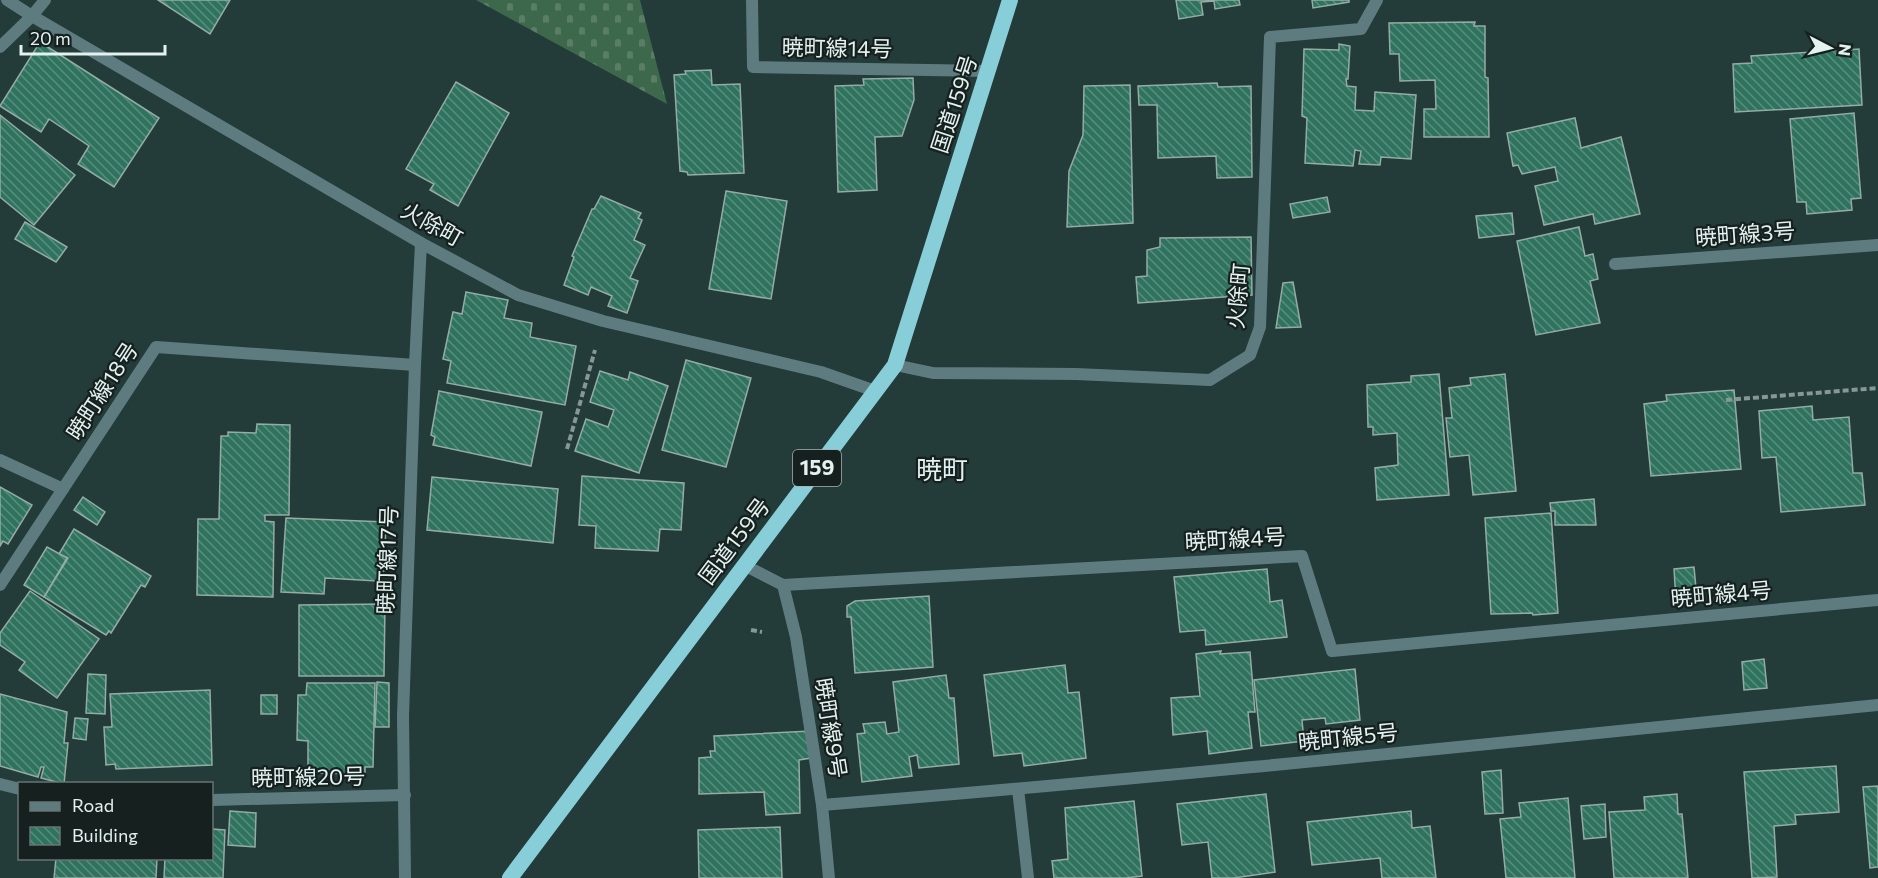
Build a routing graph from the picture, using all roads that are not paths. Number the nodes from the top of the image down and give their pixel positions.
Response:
1 (7, 0) edge
2 (45, 0) edge
3 (752, 0) edge
4 (1010, 0) edge
5 (1377, 0) edge
6 (32, 15) junction
7 (0, 46) edge
8 (988, 71) junction
9 (421, 243) junction
10 (1878, 245) edge
11 (1615, 264) dead end
12 (415, 365) junction
13 (895, 365) junction
14 (876, 391) junction
15 (0, 460) edge
16 (63, 489) junction
17 (744, 565) junction
18 (0, 585) edge
19 (783, 585) junction
20 (1878, 600) edge
21 (1878, 705) edge
22 (0, 784) edge
23 (18, 788) edge
24 (1018, 789) junction
25 (405, 795) junction
26 (213, 800) edge
27 (822, 805) junction
28 (405, 878) edge
29 (510, 878) edge
30 (829, 878) edge
31 (1028, 878) edge

1 - 6 street, 火除町
2 - 6 street
3 - 8 street, 暁町線14号
4 - 8 highway, 国道159号 / 159
5 - 13 street, 火除町
6 - 7 street
6 - 9 street, 火除町
8 - 13 highway, 国道159号 / 159
9 - 12 street, 暁町線17号
9 - 14 street, 火除町
10 - 11 street, 暁町線3号
12 - 16 street, 暁町線18号
12 - 25 street, 暁町線17号
13 - 14 highway, 国道159号 / 159
14 - 17 highway, 国道159号 / 159
15 - 16 street
16 - 18 street, 暁町線18号
17 - 19 street
17 - 29 highway, 国道159号 / 159
19 - 20 street, 暁町線4号
19 - 27 street, 暁町線9号
21 - 24 street, 暁町線5号
22 - 23 street
24 - 27 street, 暁町線5号
24 - 31 street
25 - 26 street, 暁町線20号
25 - 28 street, 暁町線17号
27 - 30 street, 暁町線9号

